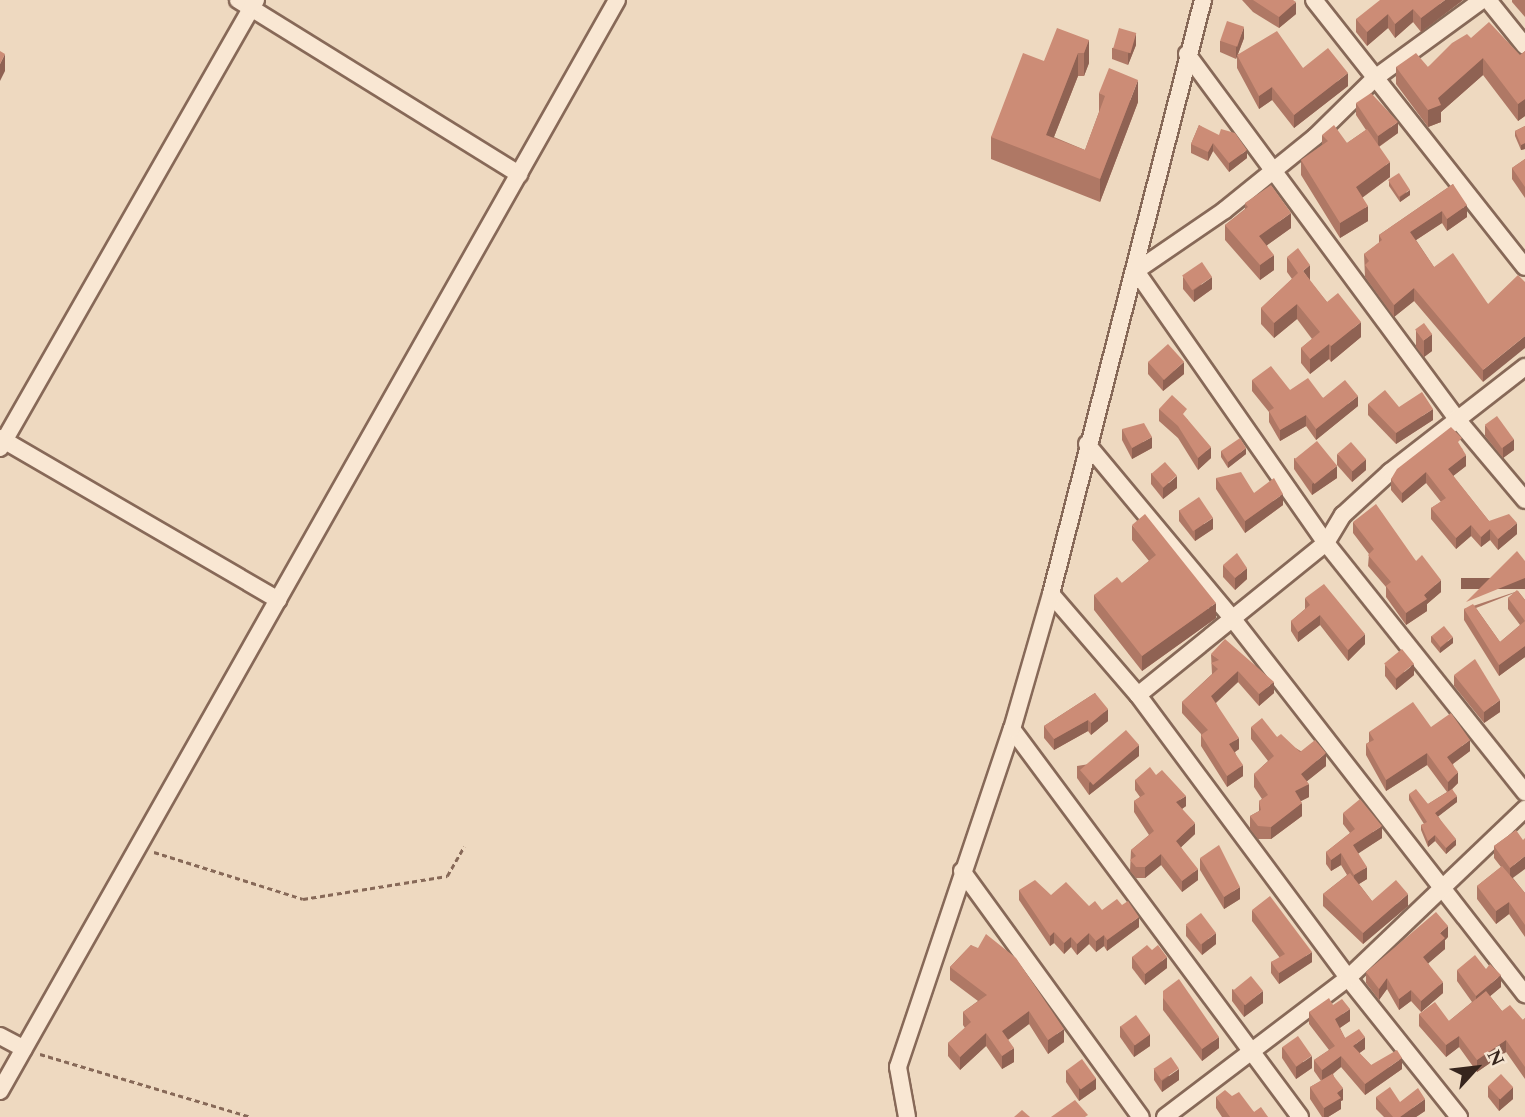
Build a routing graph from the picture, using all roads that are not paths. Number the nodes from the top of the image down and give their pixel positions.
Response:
1 (617, 0) edge
2 (1203, 0) edge
3 (1314, 0) edge
4 (1482, 0) edge
5 (1489, 0) edge
6 (248, 3) edge
7 (1525, 47) edge
8 (1187, 54) junction
9 (1375, 78) junction
10 (1274, 171) junction
11 (519, 174) junction
12 (1525, 267) edge
13 (1136, 271) junction
14 (1525, 367) edge
15 (1456, 418) junction
16 (1, 442) edge
17 (1087, 444) junction
18 (1525, 500) edge
19 (1326, 543) junction
20 (1051, 594) junction
21 (278, 600) junction
22 (1232, 618) junction
23 (1138, 695) junction
24 (1012, 729) junction
25 (1525, 792) edge
26 (1525, 809) edge
27 (962, 871) junction
28 (1440, 889) junction
29 (1348, 978) junction
30 (1525, 995) edge
31 (0, 1036) edge
32 (24, 1049) junction
33 (1251, 1050) junction
34 (0, 1091) edge
35 (907, 1117) edge
36 (1141, 1117) edge
37 (1165, 1117) edge
38 (1300, 1117) edge
39 (1459, 1117) edge

1 - 11 street
2 - 8 street
3 - 9 street
4 - 9 street
5 - 7 street
6 - 11 street
6 - 16 street
8 - 10 street
8 - 13 street
9 - 10 street
9 - 12 street
10 - 13 street
10 - 15 street
11 - 21 street
13 - 17 street
13 - 19 street
14 - 15 street
15 - 18 street
15 - 19 street
16 - 21 street
17 - 20 street
17 - 22 street
19 - 22 street
19 - 25 street
20 - 23 street
20 - 24 street
21 - 32 street
22 - 23 street
22 - 28 street
23 - 29 street
24 - 27 street
24 - 33 street
26 - 28 street
27 - 35 street
27 - 36 street
28 - 29 street
28 - 30 street
29 - 33 street
29 - 39 street
31 - 32 street
32 - 34 street
33 - 37 street
33 - 38 street

